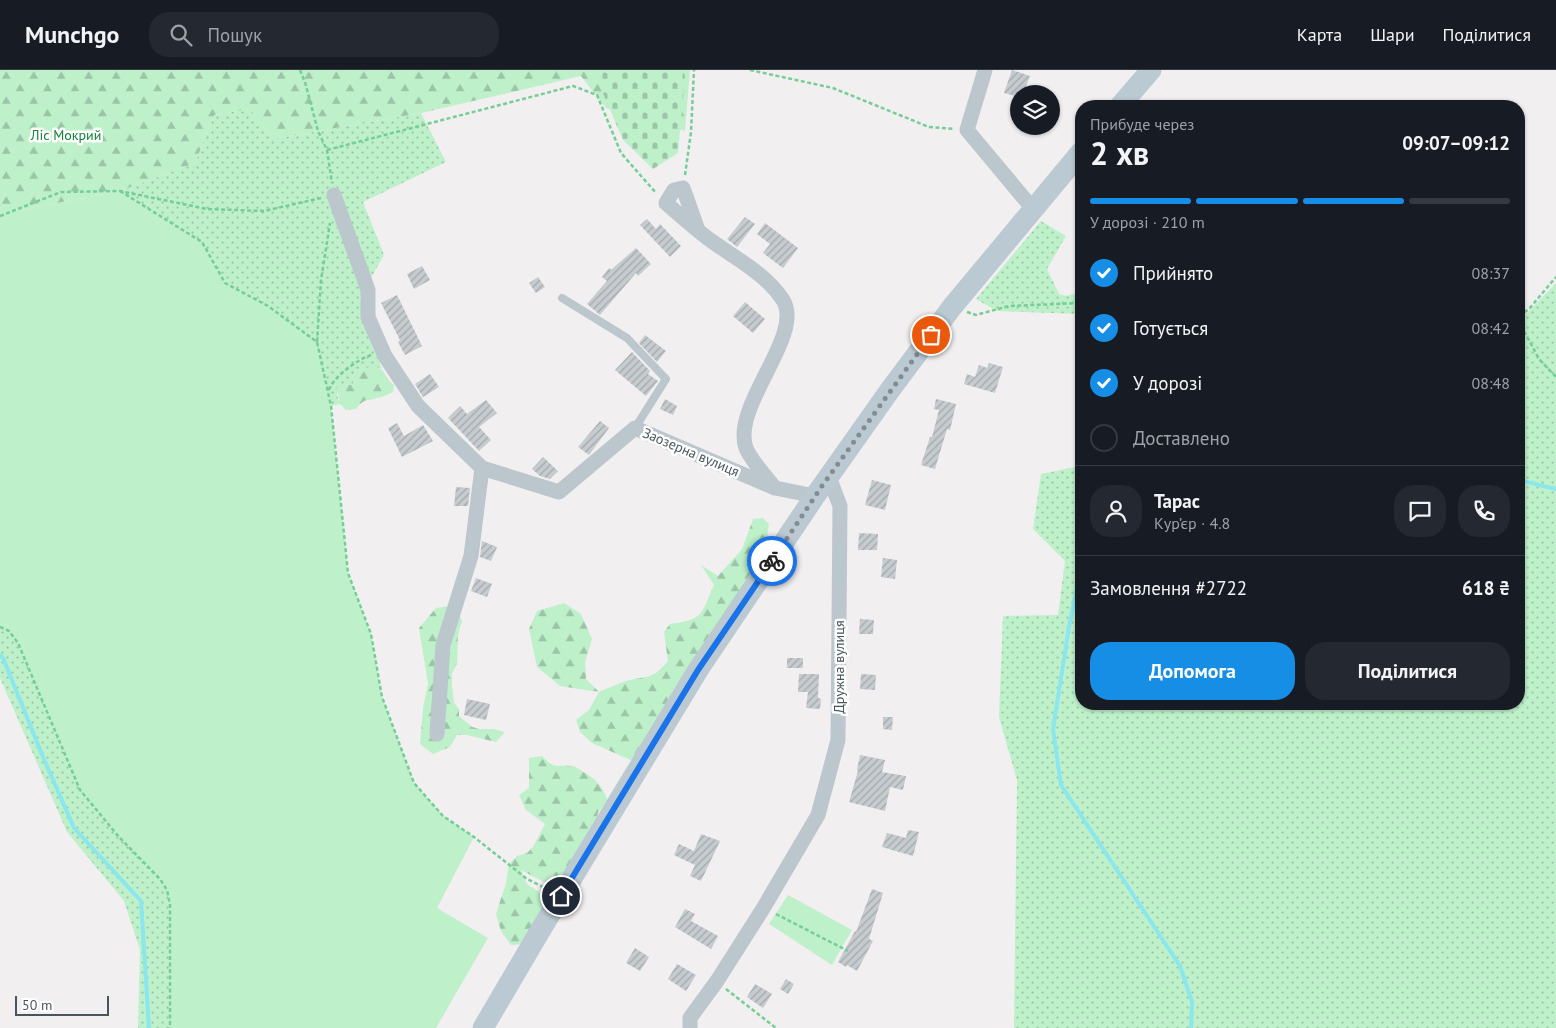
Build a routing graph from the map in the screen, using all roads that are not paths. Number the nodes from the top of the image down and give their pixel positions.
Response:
1 (985, 70) edge
2 (1151, 70) edge
3 (1125, 100) edge
4 (1075, 159) edge
5 (334, 195) road end
6 (1033, 209) junction
7 (698, 230) junction
8 (562, 298) dead end
9 (635, 428) junction
10 (482, 468) junction
11 (829, 477) junction
12 (775, 488) junction
13 (815, 496) junction
14 (437, 734) dead end
15 (484, 1028) edge
16 (690, 1028) edge

1 - 6 street
2 - 3 main road
4 - 6 main road
5 - 10 street, Заозерна вулиця
6 - 11 main road
7 - 7 street, Заозерна вулиця
7 - 12 street, Заозерна вулиця
8 - 9 lane
9 - 10 street, Заозерна вулиця
9 - 12 street, Заозерна вулиця
10 - 14 street
11 - 13 main road
11 - 16 street, Дружна вулиця
12 - 13 street, Заозерна вулиця
13 - 15 main road

